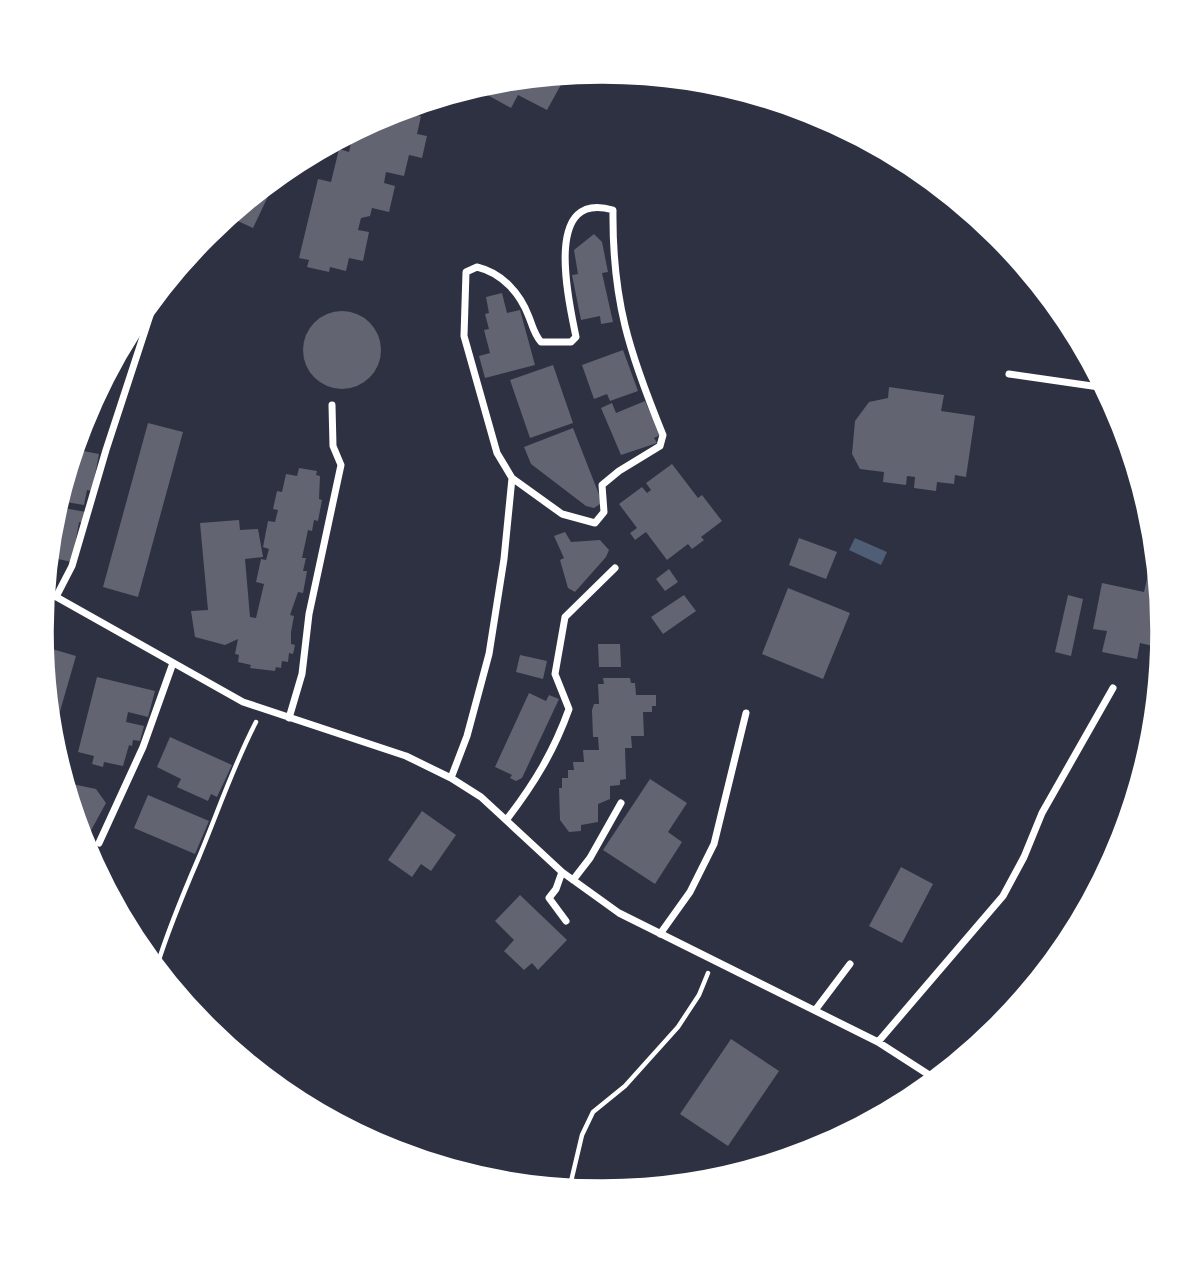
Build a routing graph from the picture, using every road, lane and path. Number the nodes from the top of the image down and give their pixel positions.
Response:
1 (148, 322) edge
2 (1009, 374) dead end
3 (1094, 386) edge
4 (332, 405) dead end
5 (512, 478) junction
6 (615, 568) dead end
7 (55, 597) joint
8 (173, 663) junction
9 (1113, 688) dead end
10 (263, 709) junction
11 (746, 713) dead end
12 (289, 718) junction
13 (451, 778) junction
14 (621, 803) dead end
15 (507, 820) junction
16 (99, 843) dead end
17 (562, 872) junction
18 (572, 880) junction
19 (565, 921) dead end
20 (660, 934) junction
21 (160, 958) edge
22 (714, 959) junction
23 (850, 964) dead end
24 (816, 1010) junction
25 (878, 1042) junction
26 (927, 1074) edge
27 (571, 1180) edge

1 - 7 street
2 - 3 street
4 - 12 street
5 - 5 street
5 - 13 street
6 - 15 street
7 - 8 street
8 - 10 street
8 - 16 street
9 - 25 street
10 - 12 street
10 - 21 path
11 - 20 street
12 - 13 street
13 - 15 street
14 - 18 street
15 - 17 street
17 - 18 street
17 - 19 street
18 - 20 street
20 - 22 street
22 - 24 street
22 - 27 path
23 - 24 street
24 - 25 street
25 - 26 street

